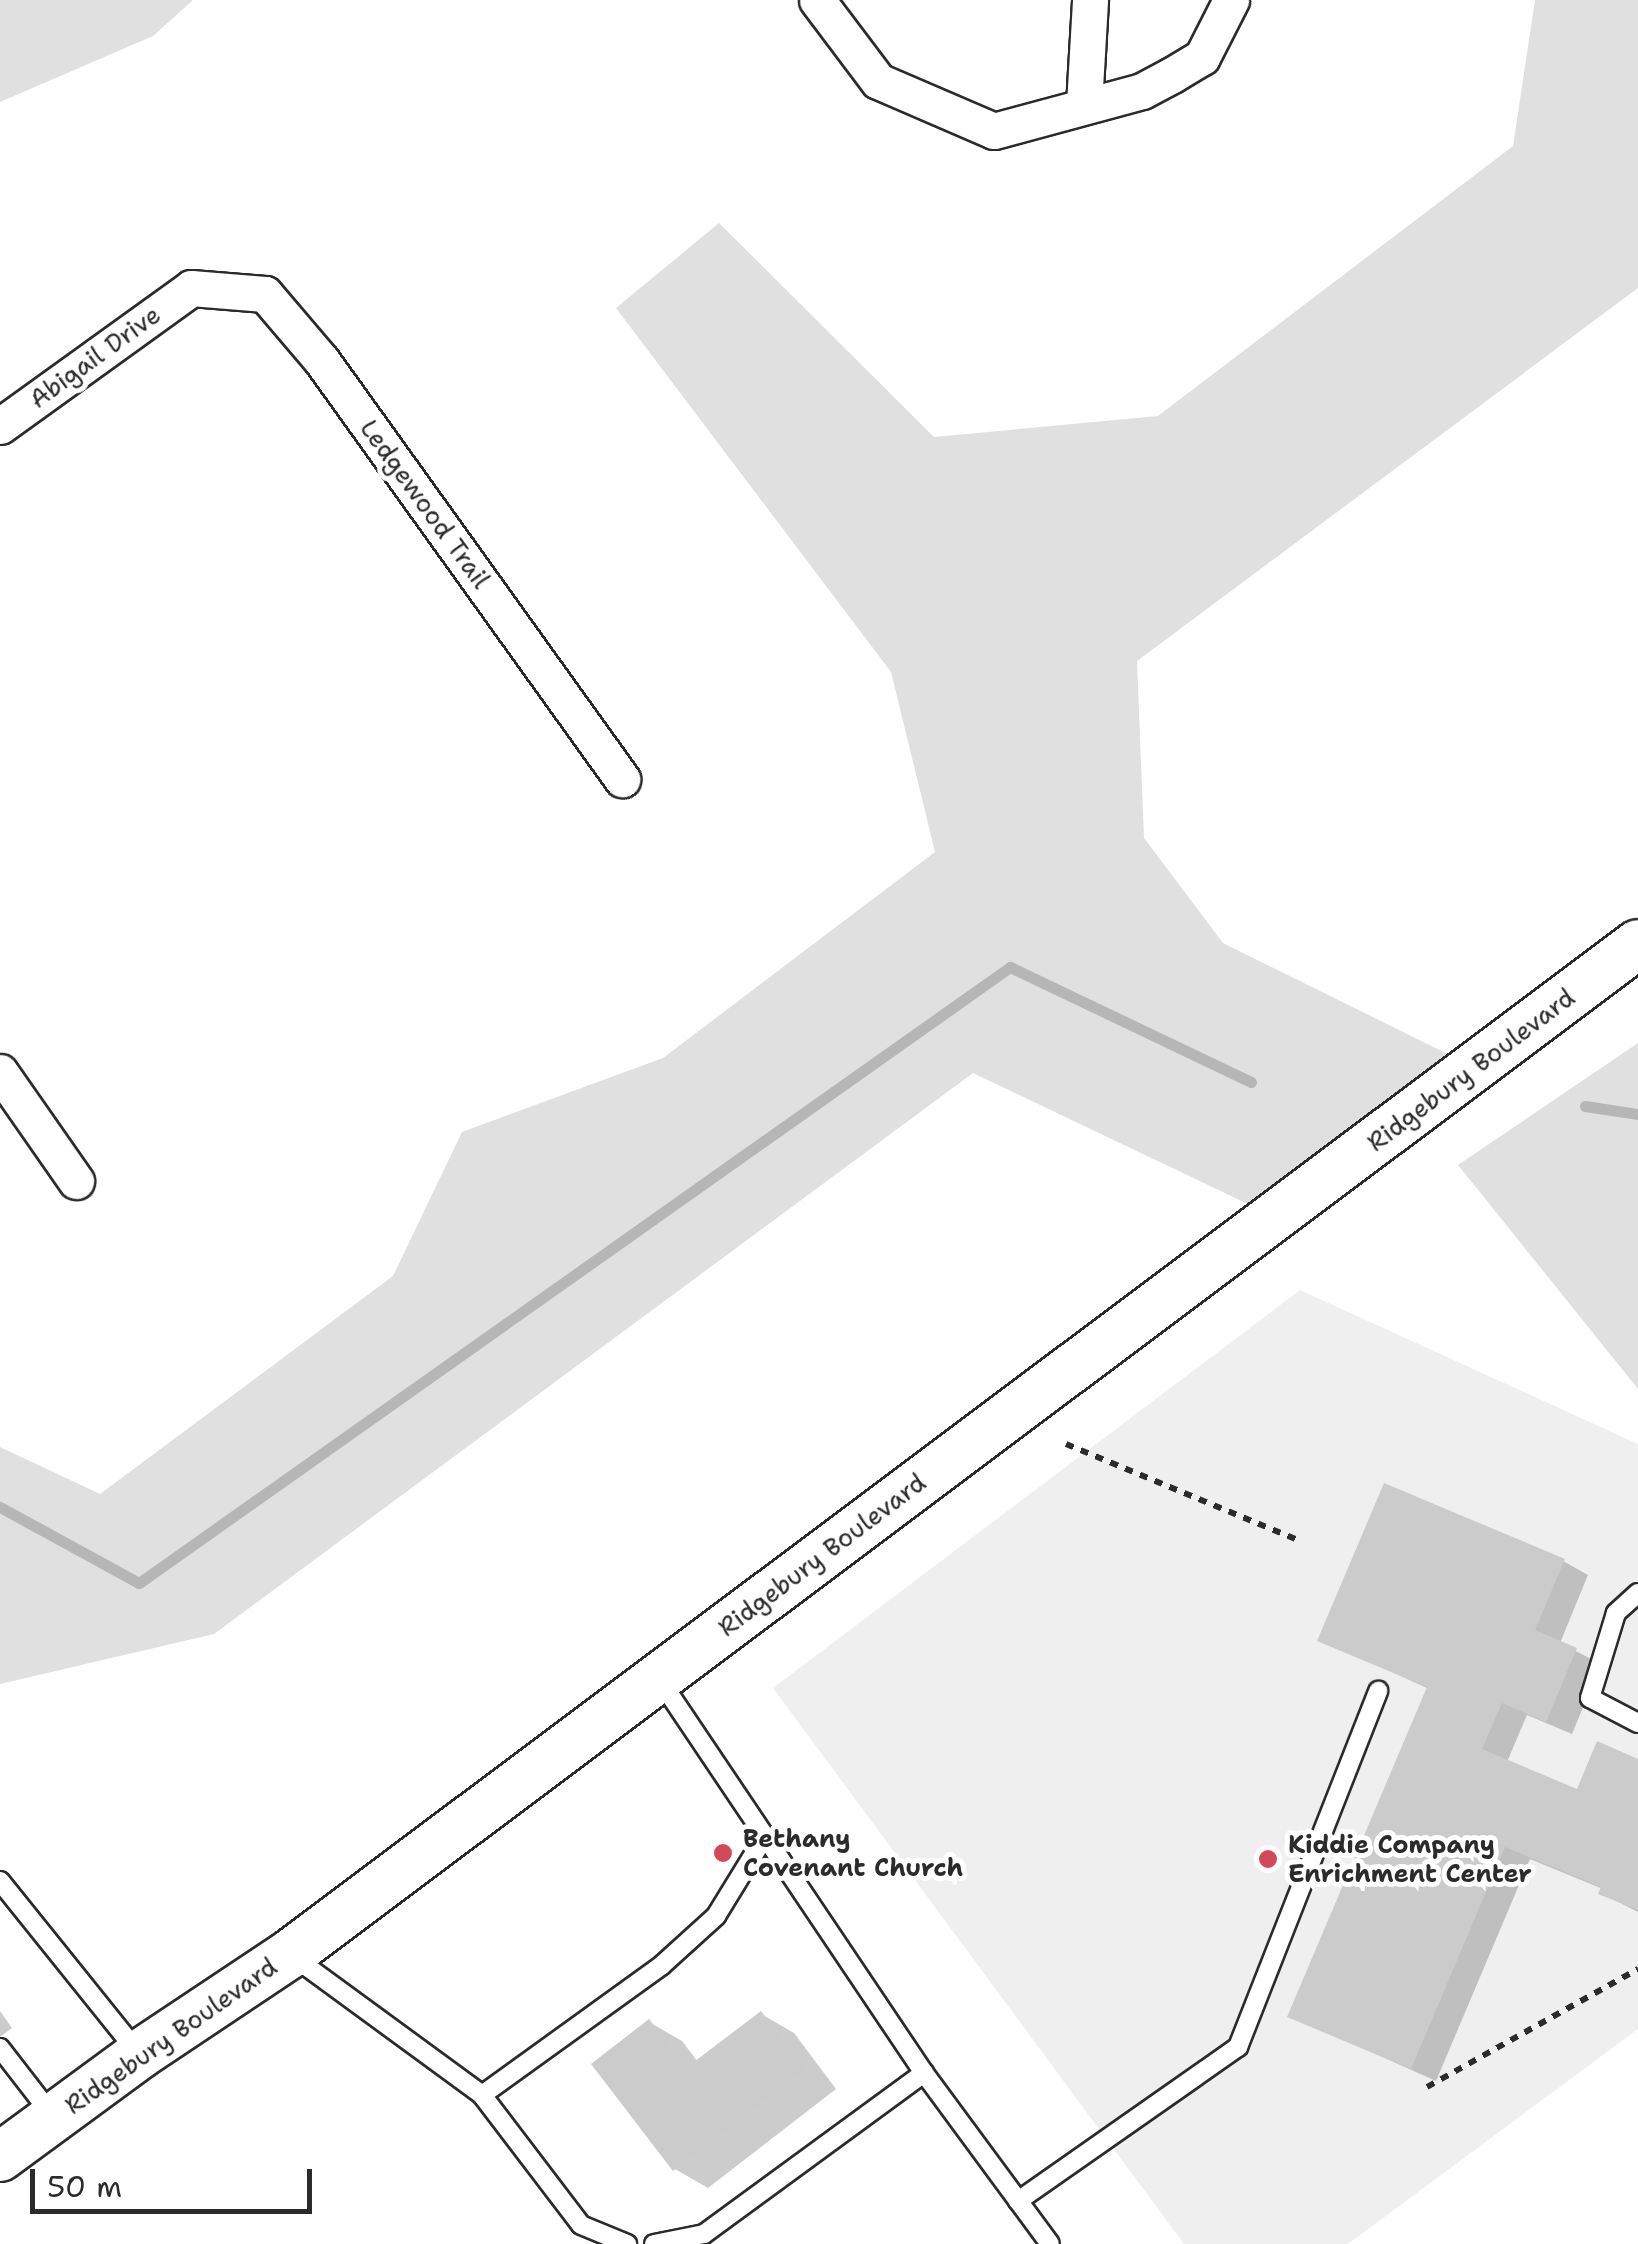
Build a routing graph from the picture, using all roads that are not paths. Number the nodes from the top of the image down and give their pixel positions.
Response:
1 (817, 0) edge
2 (1090, 0) edge
3 (1231, 0) edge
4 (1084, 105) junction
5 (191, 288) joint
6 (0, 426) edge
7 (622, 779) dead end
8 (1638, 944) edge
9 (0, 1072) edge
10 (76, 1180) dead end
11 (1638, 1592) edge
12 (659, 1678) junction
13 (1378, 1691) dead end
14 (1638, 1723) edge
15 (765, 1836) junction
16 (2, 1886) edge
17 (290, 1954) junction
18 (0, 2048) edge
19 (140, 2054) junction
20 (924, 2073) junction
21 (482, 2095) junction
22 (54, 2118) junction
23 (0, 2157) edge
24 (1018, 2201) junction
25 (627, 2244) edge
26 (654, 2244) edge
27 (1050, 2244) edge

1 - 4 street
2 - 4 street
3 - 4 street
5 - 6 street, Abigail Drive
5 - 7 street, Ledgewood Trail
8 - 12 street, Ridgebury Boulevard
9 - 10 street
11 - 14 lane
12 - 15 lane
12 - 17 street, Ridgebury Boulevard
13 - 24 lane
15 - 20 lane
15 - 21 lane
16 - 19 lane
17 - 19 street, Ridgebury Boulevard
17 - 21 lane
18 - 22 lane
19 - 22 street, Ridgebury Boulevard
20 - 24 lane
20 - 26 lane
21 - 25 lane
22 - 23 street, Ridgebury Boulevard
24 - 27 lane

